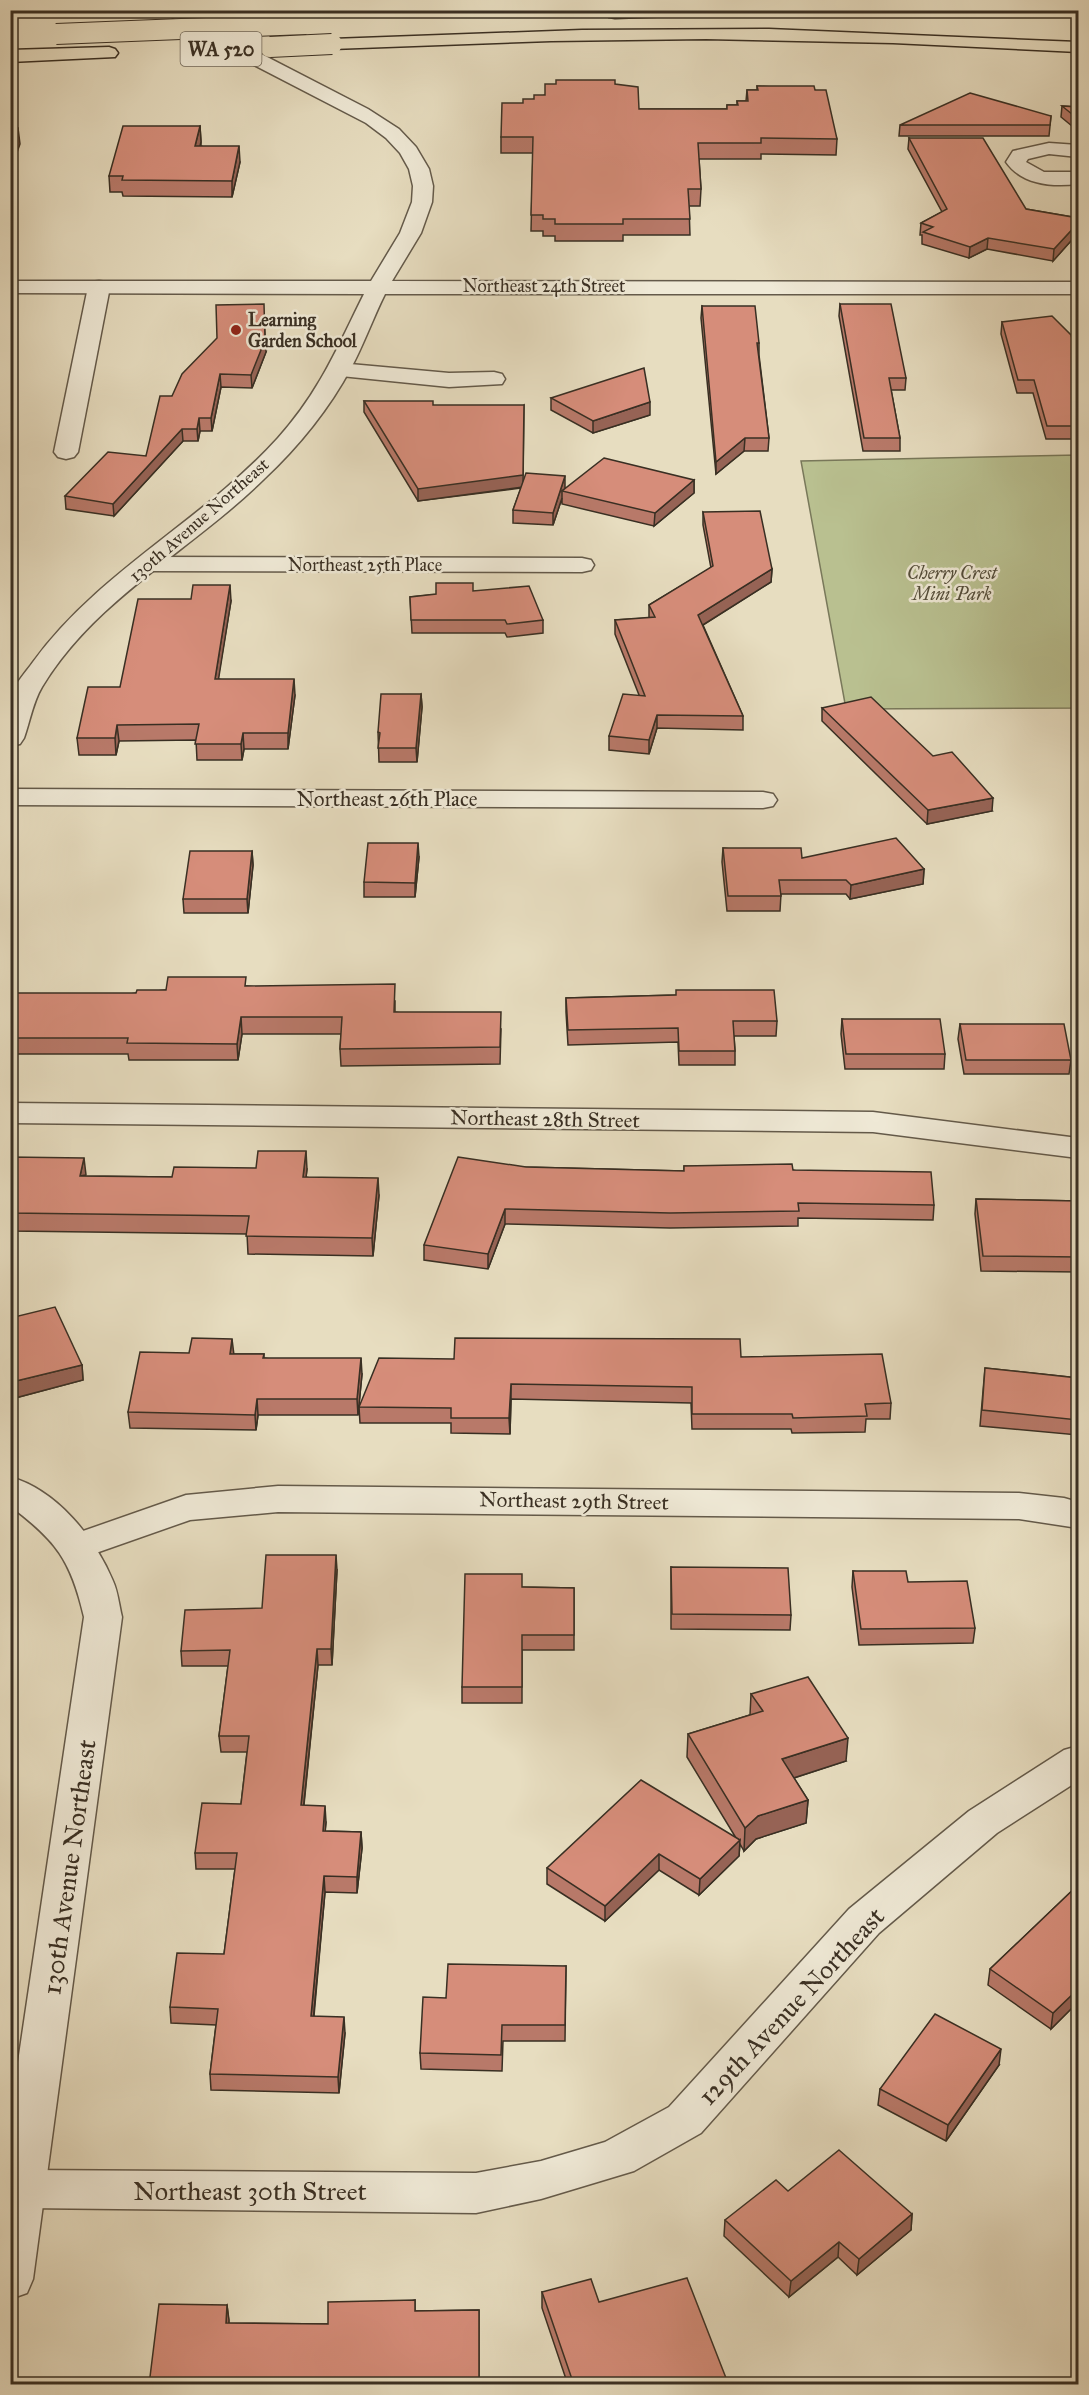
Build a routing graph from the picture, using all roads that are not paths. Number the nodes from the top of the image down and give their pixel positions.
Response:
1 (172, 10) edge
2 (700, 10) edge
3 (592, 14) dead end
4 (312, 24) dead end
5 (33, 34) dead end
6 (1078, 47) edge
7 (203, 49) dead end
8 (133, 52) dead end
9 (10, 56) edge
10 (1078, 151) edge
11 (1078, 178) edge
12 (10, 287) edge
13 (99, 287) junction
14 (378, 287) junction
15 (1078, 288) edge
16 (339, 370) junction
17 (494, 379) dead end
18 (66, 452) dead end
19 (148, 564) junction
20 (582, 565) dead end
21 (10, 738) edge
22 (10, 796) edge
23 (763, 800) dead end
24 (10, 1113) edge
25 (1078, 1148) edge
26 (10, 1489) edge
27 (1078, 1515) edge
28 (76, 1547) junction
29 (1078, 1761) edge
30 (24, 2189) junction
31 (476, 2193) joint
32 (10, 2279) edge

1 - 14 street, 130th Avenue Northeast
2 - 3 highway
4 - 5 highway, WA 520, bridge
6 - 7 highway, WA 520, bridge
8 - 9 highway
10 - 11 street
12 - 13 street, Northeast 24th Street
13 - 14 street, Northeast 24th Street
13 - 18 street
14 - 15 street, Northeast 24th Street
14 - 16 street, 130th Avenue Northeast
16 - 17 street
16 - 19 street, 130th Avenue Northeast
19 - 20 street, Northeast 25th Place
19 - 21 street, 130th Avenue Northeast
22 - 23 street, Northeast 26th Place
24 - 25 street, Northeast 28th Street
26 - 28 street, 130th Avenue Northeast
27 - 28 street, Northeast 29th Street
28 - 30 street, 130th Avenue Northeast
29 - 31 street, 129th Avenue Northeast
30 - 31 street, Northeast 30th Street
30 - 32 street, 130th Avenue Northeast

